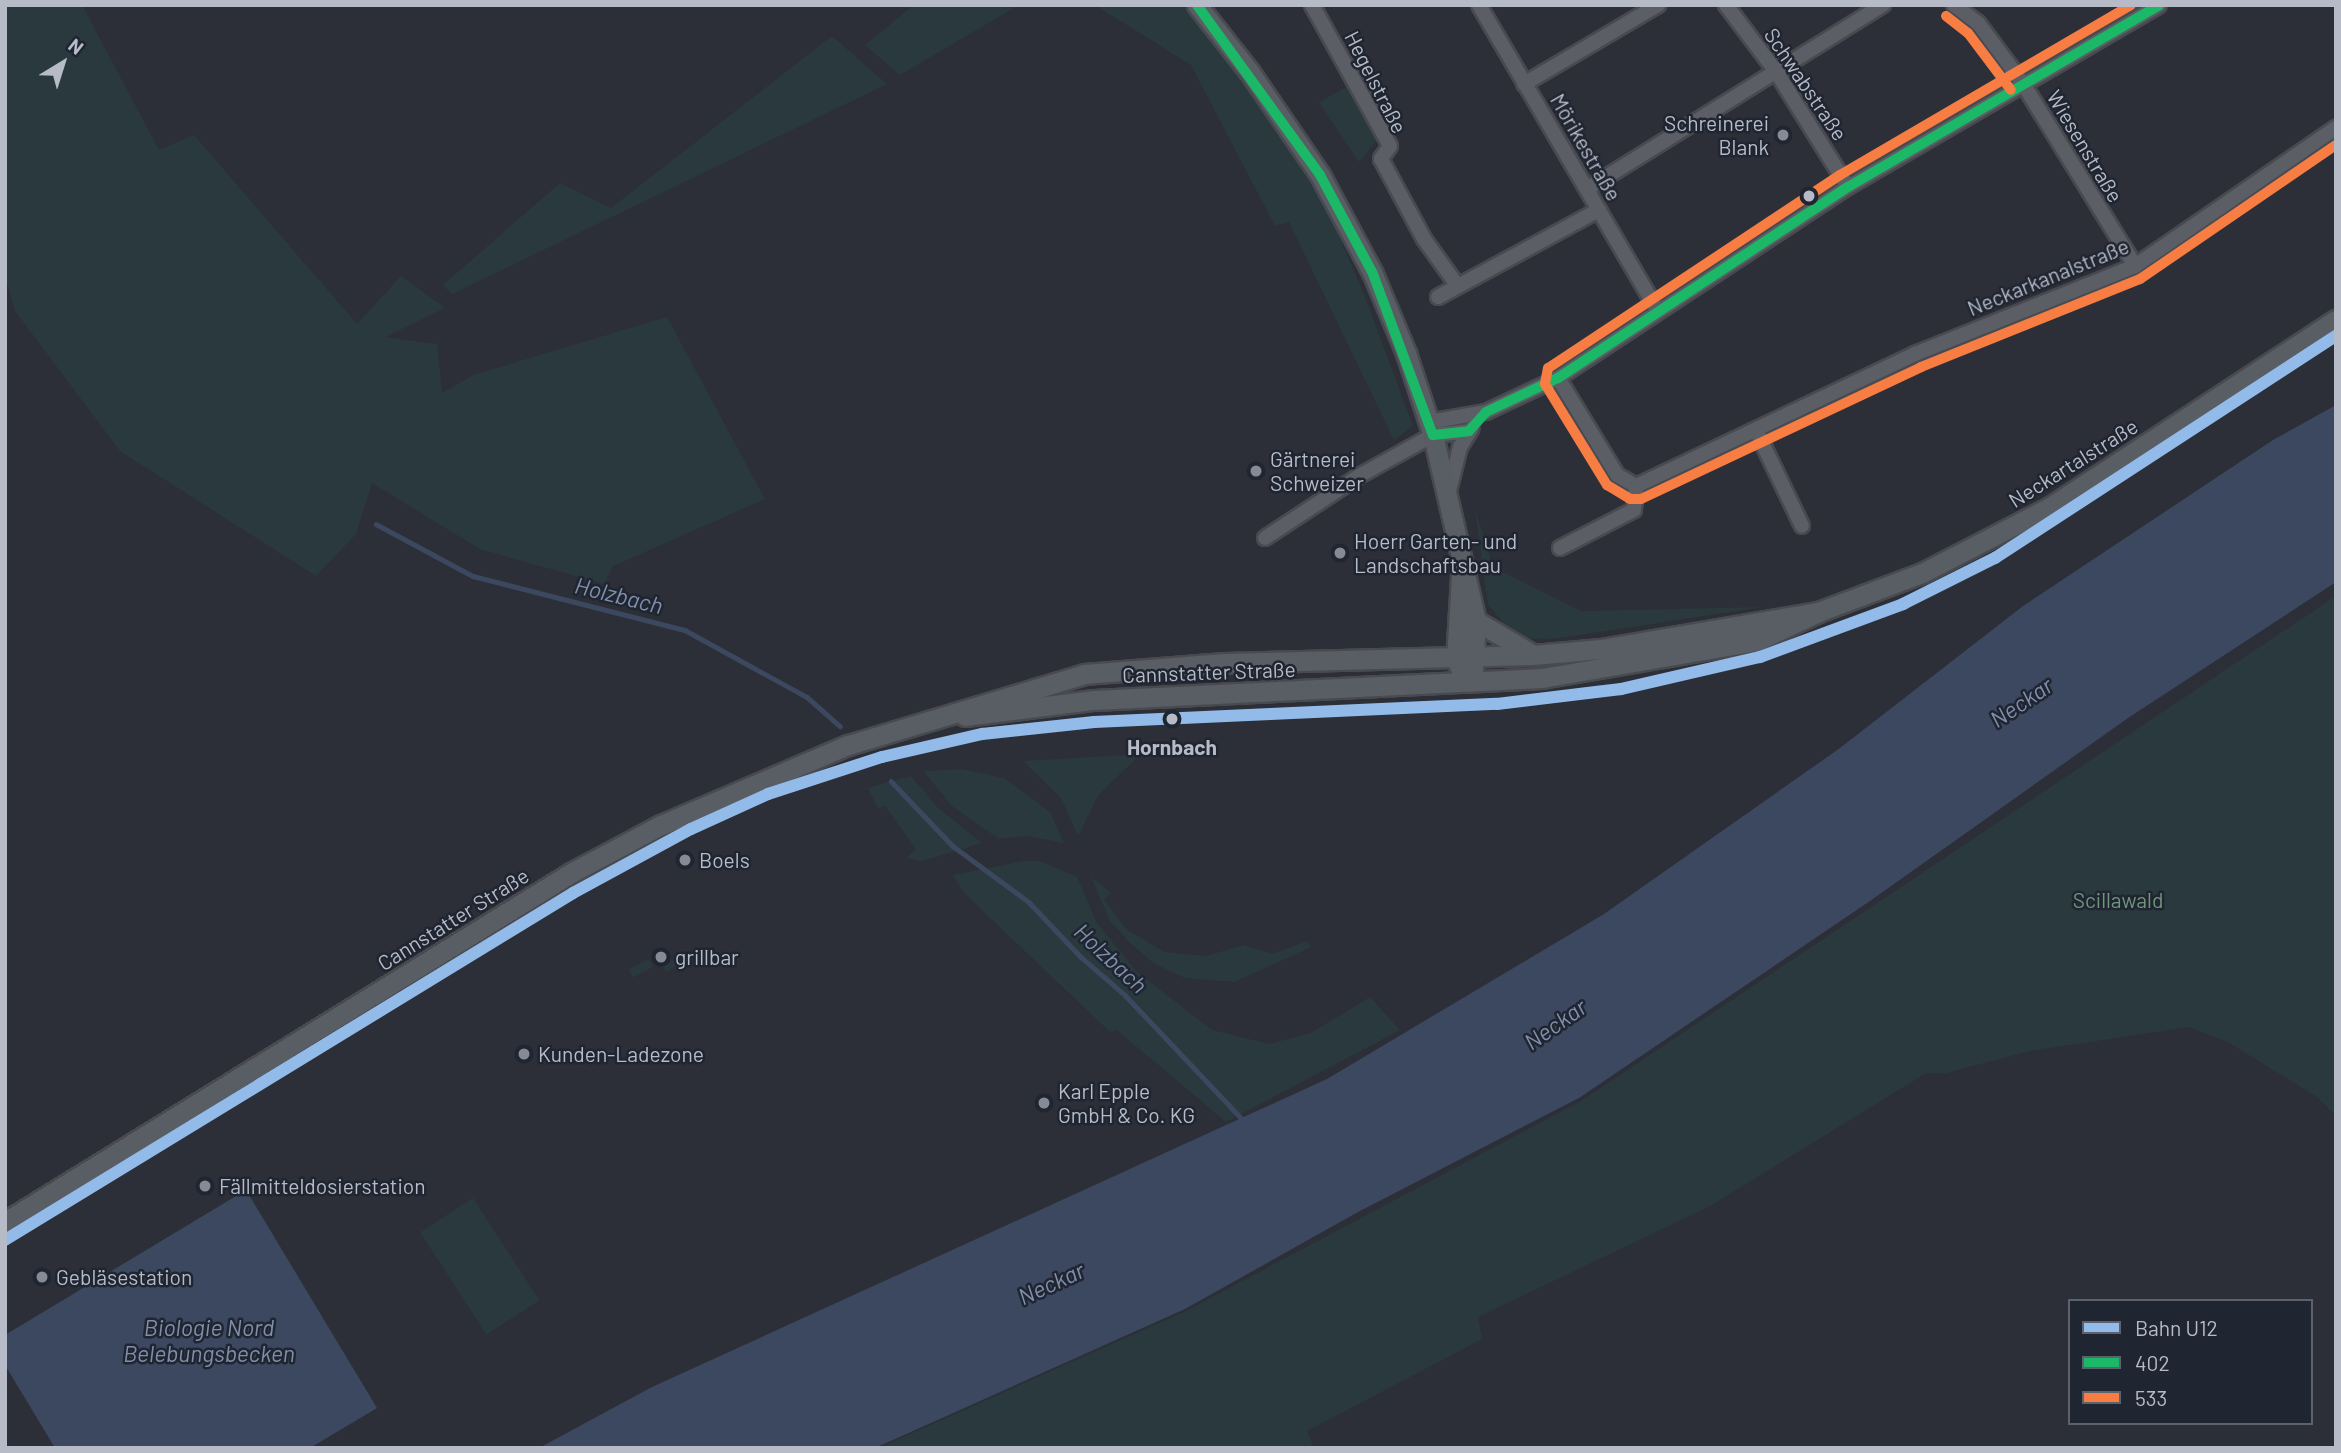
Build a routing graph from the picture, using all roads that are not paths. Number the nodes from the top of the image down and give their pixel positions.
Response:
1 (1198, 5) edge
2 (1312, 5) edge
3 (1479, 5) edge
4 (1658, 5) edge
5 (1726, 5) edge
6 (1883, 5) edge
7 (1954, 5) edge
8 (2159, 5) edge
9 (1777, 73) junction
10 (2022, 82) junction
11 (1524, 84) junction
12 (2336, 128) edge
13 (1848, 187) junction
14 (1587, 189) junction
15 (1599, 210) junction
16 (2136, 266) junction
17 (1457, 285) junction
18 (1438, 297) dead end
19 (1658, 311) junction
20 (2336, 320) edge
21 (1558, 378) junction
22 (1486, 412) junction
23 (1431, 429) junction
24 (1469, 431) junction
25 (1757, 432) junction
26 (1636, 486) junction
27 (1447, 499) junction
28 (1802, 526) dead end
29 (1265, 538) dead end
30 (1560, 548) dead end
31 (1461, 571) junction
32 (1818, 612) junction
33 (1476, 621) junction
34 (1533, 655) junction
35 (1477, 657) junction
36 (1456, 659) junction
37 (1468, 684) junction
38 (954, 715) junction
39 (5, 1222) edge

1 - 23 main road
2 - 17 street, Hegelstraße
3 - 11 street, Mörikestraße
4 - 11 street
5 - 9 street, Schwabstraße
6 - 9 street
7 - 10 street, Wiesenstraße
8 - 10 street
9 - 13 street, Schwabstraße
9 - 14 street
10 - 13 street
10 - 16 street, Wiesenstraße
11 - 14 street, Mörikestraße
12 - 16 street, Neckarkanalstraße
13 - 19 street
14 - 15 street, Mörikestraße
15 - 17 street
15 - 19 street, Mörikestraße
16 - 25 street, Neckarkanalstraße
17 - 18 street
19 - 21 street
20 - 32 main road, Neckartalstraße
21 - 22 street
21 - 26 street
22 - 23 street
22 - 24 street
23 - 24 street
23 - 27 main road
23 - 29 street
24 - 27 street
25 - 26 street, Neckarkanalstraße
25 - 28 street
26 - 30 street
27 - 31 main road
31 - 33 main road
31 - 36 main road
32 - 34 main road, Neckartalstraße
32 - 37 main road, Neckartalstraße
33 - 34 main road
33 - 35 main road
34 - 35 main road, Neckartalstraße
35 - 36 main road, Cannstatter Straße
35 - 37 main road
36 - 37 main road
36 - 38 main road, Cannstatter Straße
37 - 38 main road, Cannstatter Straße
38 - 39 main road, Cannstatter Straße

